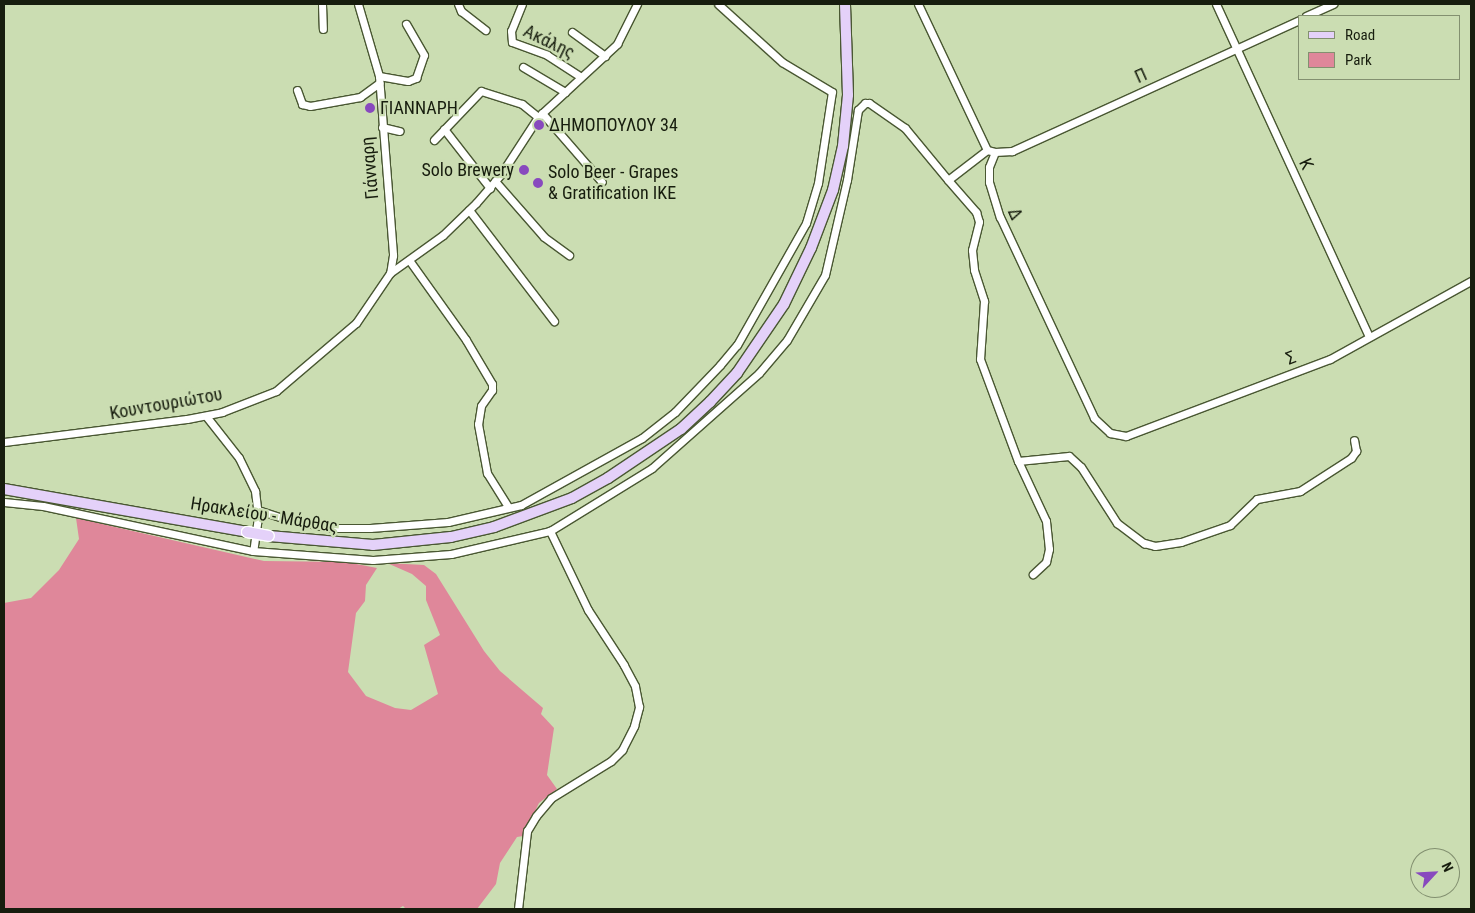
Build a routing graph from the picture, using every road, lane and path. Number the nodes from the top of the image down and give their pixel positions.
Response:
1 (322, 4) edge
2 (358, 4) edge
3 (458, 4) edge
4 (522, 4) edge
5 (637, 4) edge
6 (718, 4) edge
7 (845, 4) edge
8 (918, 4) edge
9 (1216, 4) edge
10 (1333, 4) edge
11 (1308, 15) edge
12 (1298, 20) edge
13 (406, 24) dead end
14 (323, 29) dead end
15 (485, 30) dead end
16 (572, 32) dead end
17 (1237, 49) junction
18 (606, 56) junction
19 (523, 67) dead end
20 (582, 77) junction
21 (379, 80) junction
22 (297, 90) dead end
23 (565, 92) junction
24 (540, 115) junction
25 (382, 127) junction
26 (444, 129) junction
27 (400, 131) dead end
28 (434, 140) dead end
29 (987, 150) junction
30 (995, 152) junction
31 (948, 180) junction
32 (495, 182) junction
33 (602, 182) dead end
34 (490, 188) junction
35 (468, 210) junction
36 (569, 254) dead end
37 (409, 260) junction
38 (390, 273) junction
39 (1471, 281) edge
40 (554, 321) dead end
41 (1369, 337) junction
42 (206, 416) junction
43 (1110, 433) joint
44 (1354, 440) dead end
45 (4, 442) edge
46 (1018, 461) junction
47 (4, 489) edge
48 (4, 502) edge
49 (508, 507) junction
50 (258, 510) junction
51 (550, 531) junction
52 (254, 551) junction
53 (1033, 574) dead end
54 (518, 909) edge

1 - 14 street
2 - 21 street, Γιάνναρη
3 - 15 street
4 - 20 street, Ακάλης
5 - 18 street, Κουντουριώτου
6 - 49 street
7 - 47 main road, Ηρακλείου - Μάρθας, bridge
8 - 29 street
9 - 17 street, Κ
10 - 11 street
12 - 17 street, Π
13 - 21 street
16 - 18 street
17 - 30 street, Π
17 - 41 street, Κ
18 - 20 street, Κουντουριώτου
19 - 23 street
20 - 23 street, Κουντουριώτου
21 - 22 street
21 - 25 street, Γιάνναρη
23 - 24 street, Κουντουριώτου
24 - 26 street
24 - 32 street, Κουντουριώτου
24 - 33 street
25 - 27 street
25 - 38 street, Γιάνναρη
26 - 28 street
26 - 34 street
29 - 30 street
29 - 31 street
30 - 43 street, Δ
31 - 46 street
31 - 51 street
32 - 34 street, Κουντουριώτου
32 - 36 street
34 - 35 street, Κουντουριώτου
35 - 37 street, Κουντουριώτου
35 - 40 street
37 - 38 street, Κουντουριώτου
37 - 49 street
38 - 42 street, Κουντουριώτου
39 - 41 street, Σ
41 - 43 street, Σ
42 - 45 street, Κουντουριώτου
42 - 50 street
44 - 46 street
46 - 53 street
48 - 52 street
49 - 50 street
50 - 52 street
51 - 52 street
51 - 54 street

